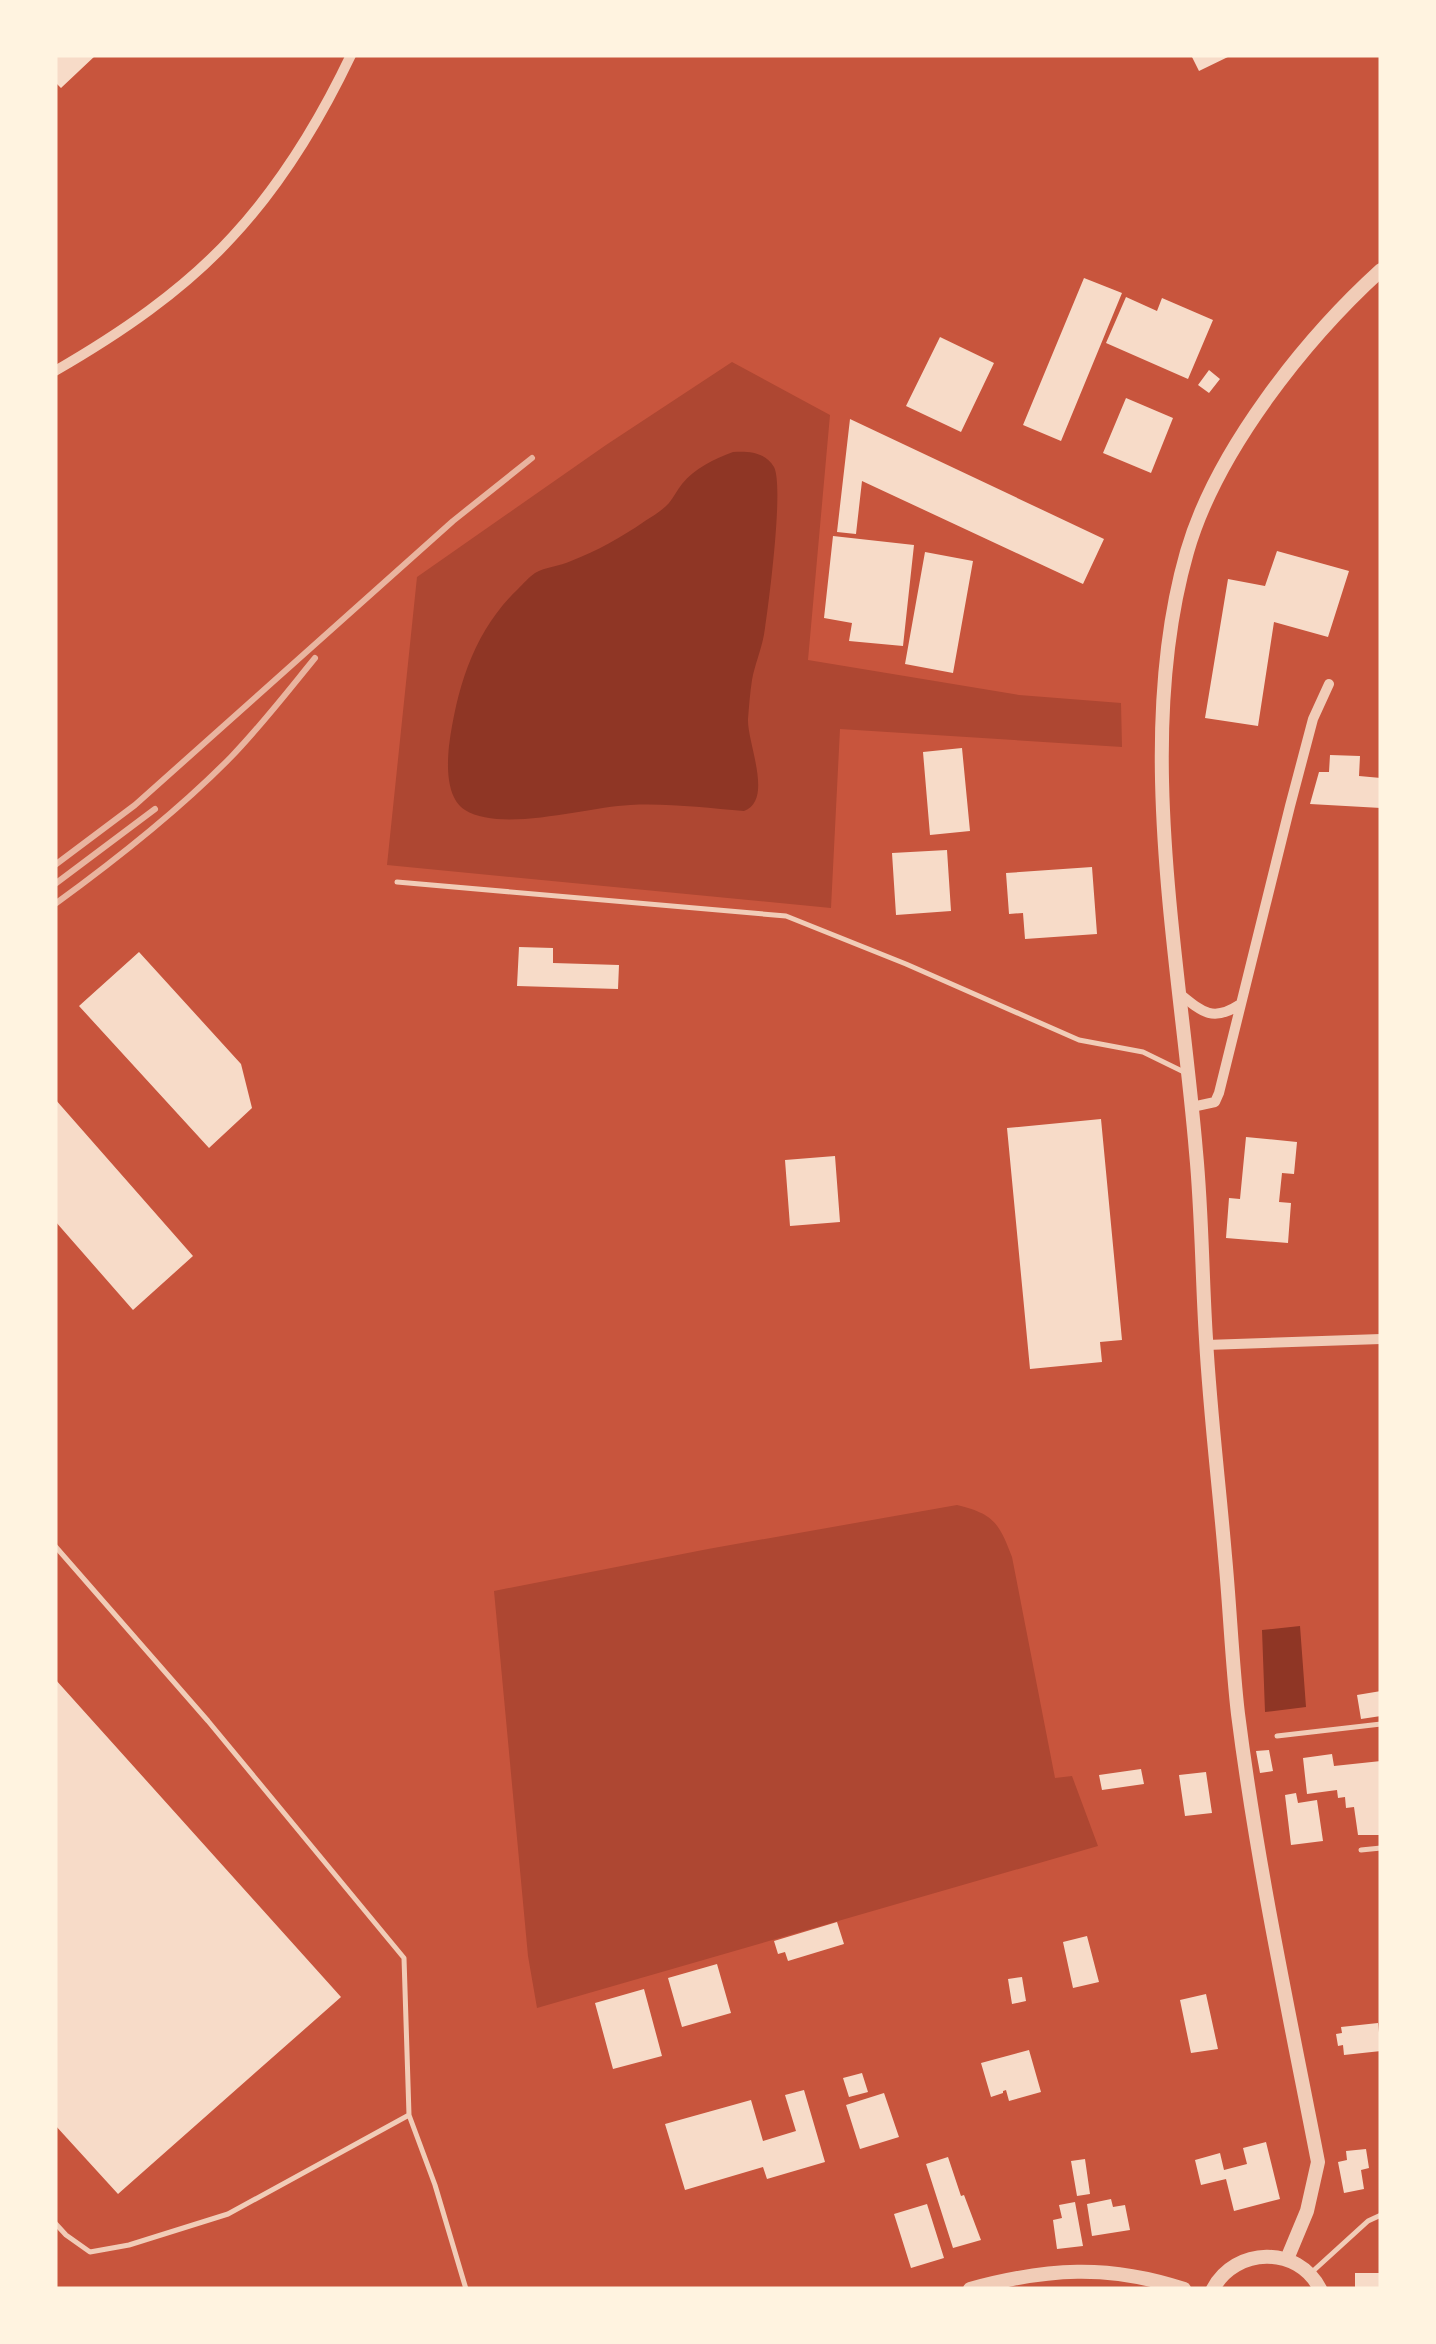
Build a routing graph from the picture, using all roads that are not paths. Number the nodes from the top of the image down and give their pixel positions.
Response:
1 (351, 55) edge
2 (1381, 270) edge
3 (55, 371) edge
4 (1330, 684) dead end
5 (397, 882) dead end
6 (1180, 994) junction
7 (1240, 1004) junction
8 (1189, 1074) junction
9 (1192, 1107) junction
10 (1381, 1339) edge
11 (1206, 1345) junction
12 (55, 1546) edge
13 (1381, 1724) edge
14 (1277, 1736) dead end
15 (1381, 1848) edge
16 (1362, 1850) dead end
17 (410, 2115) junction
18 (1381, 2215) edge
19 (55, 2223) edge
20 (1287, 2259) junction
21 (1310, 2274) junction
22 (466, 2289) edge
23 (970, 2289) edge
24 (1184, 2289) edge
25 (1213, 2289) edge
26 (1320, 2289) edge

1 - 3 street
2 - 6 street
4 - 7 street
5 - 8 lane
6 - 7 street
6 - 8 street
7 - 9 street
8 - 9 street
9 - 11 street
10 - 11 street
11 - 20 street
12 - 17 lane
13 - 14 lane
15 - 16 lane
17 - 19 lane
17 - 22 lane
18 - 21 lane
20 - 21 street
20 - 25 street
21 - 26 street
23 - 24 street

